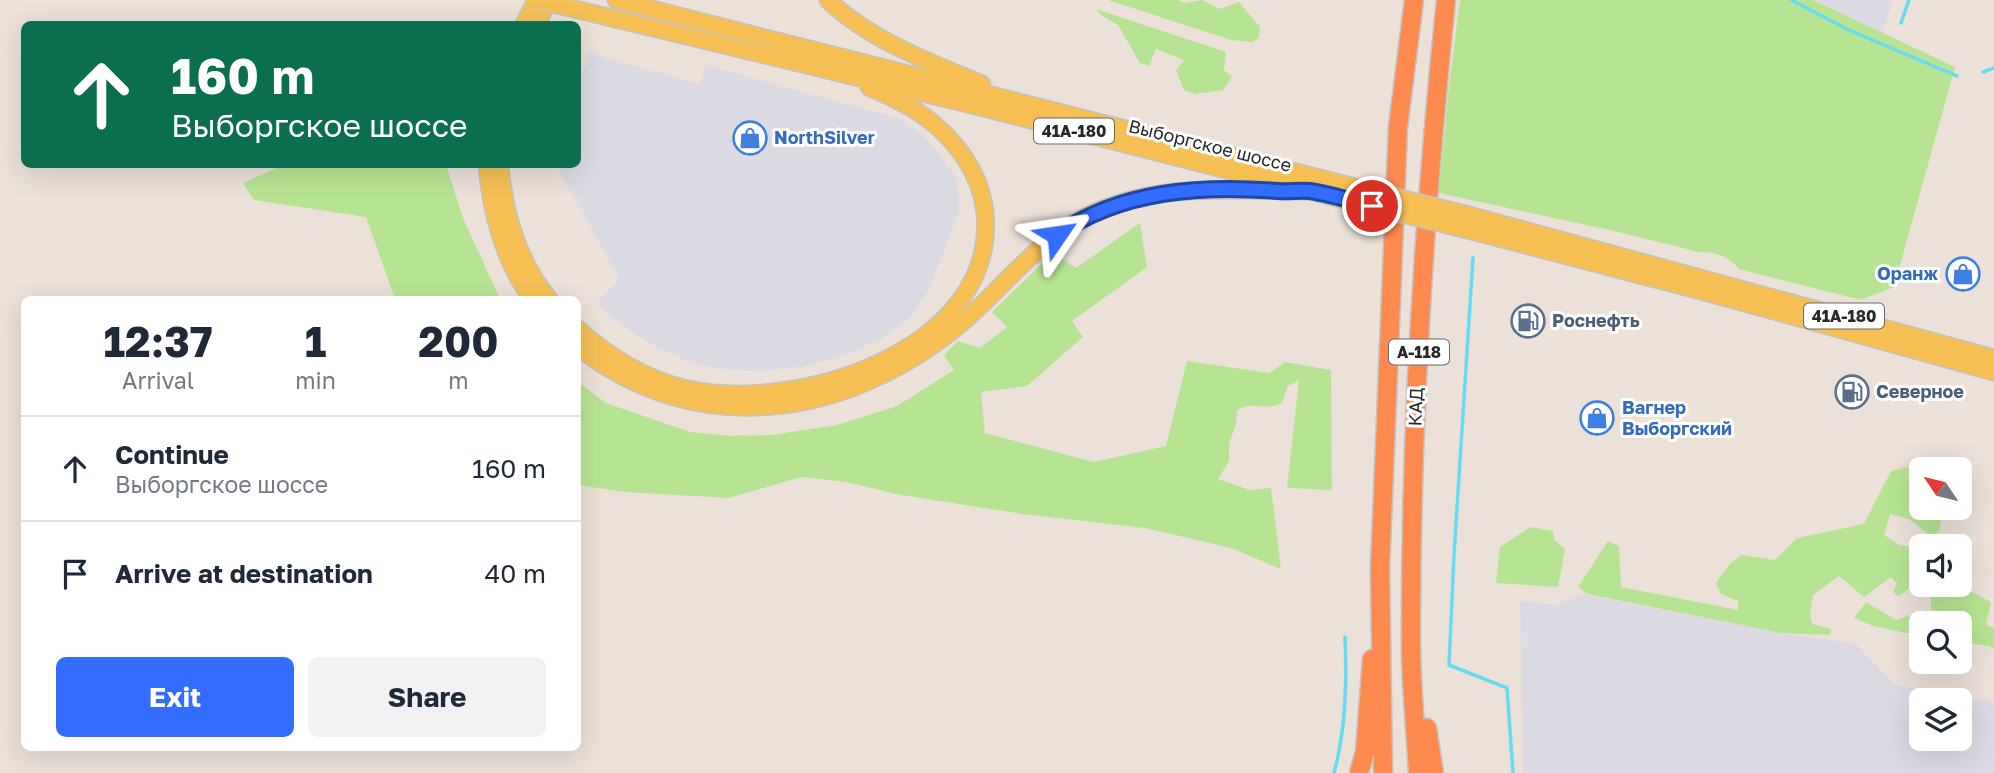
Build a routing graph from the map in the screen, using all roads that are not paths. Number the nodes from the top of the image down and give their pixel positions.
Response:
1 (536, 0) edge
2 (549, 0) edge
3 (616, 0) edge
4 (828, 0) edge
5 (1414, 0) edge
6 (1446, 0) edge
7 (526, 21) edge
8 (538, 21) edge
9 (839, 72) junction
10 (1029, 105) junction
11 (487, 168) edge
12 (500, 168) edge
13 (1308, 191) junction
14 (1350, 193) junction
15 (1464, 222) junction
16 (531, 296) edge
17 (547, 296) edge
18 (581, 332) edge
19 (581, 349) edge
20 (1994, 358) edge
21 (1994, 372) edge
22 (1380, 568) junction
23 (1412, 579) junction
24 (1359, 773) edge
25 (1384, 773) edge
26 (1419, 773) edge
27 (1434, 773) edge

1 - 7 main road
1 - 9 main road, Выборгское шоссе / 41А-180, bridge
2 - 8 main road
3 - 10 main road, Выборгское шоссе / 41А-180
4 - 10 main road
5 - 22 highway, КАД / А-118
6 - 23 highway, КАД / А-118
9 - 13 main road, Выборгское шоссе / 41А-180
9 - 18 main road
10 - 14 main road, Выборгское шоссе / 41А-180
11 - 16 main road
12 - 17 main road
13 - 14 main road, Выборгское шоссе / 41А-180
13 - 19 main road
14 - 15 main road, Выборгское шоссе / 41А-180, bridge
15 - 20 main road, Выборгское шоссе / 41А-180
15 - 21 main road, Выборгское шоссе / 41А-180
22 - 24 highway
22 - 25 highway, КАД / А-118
23 - 26 highway, КАД / А-118
23 - 27 highway

